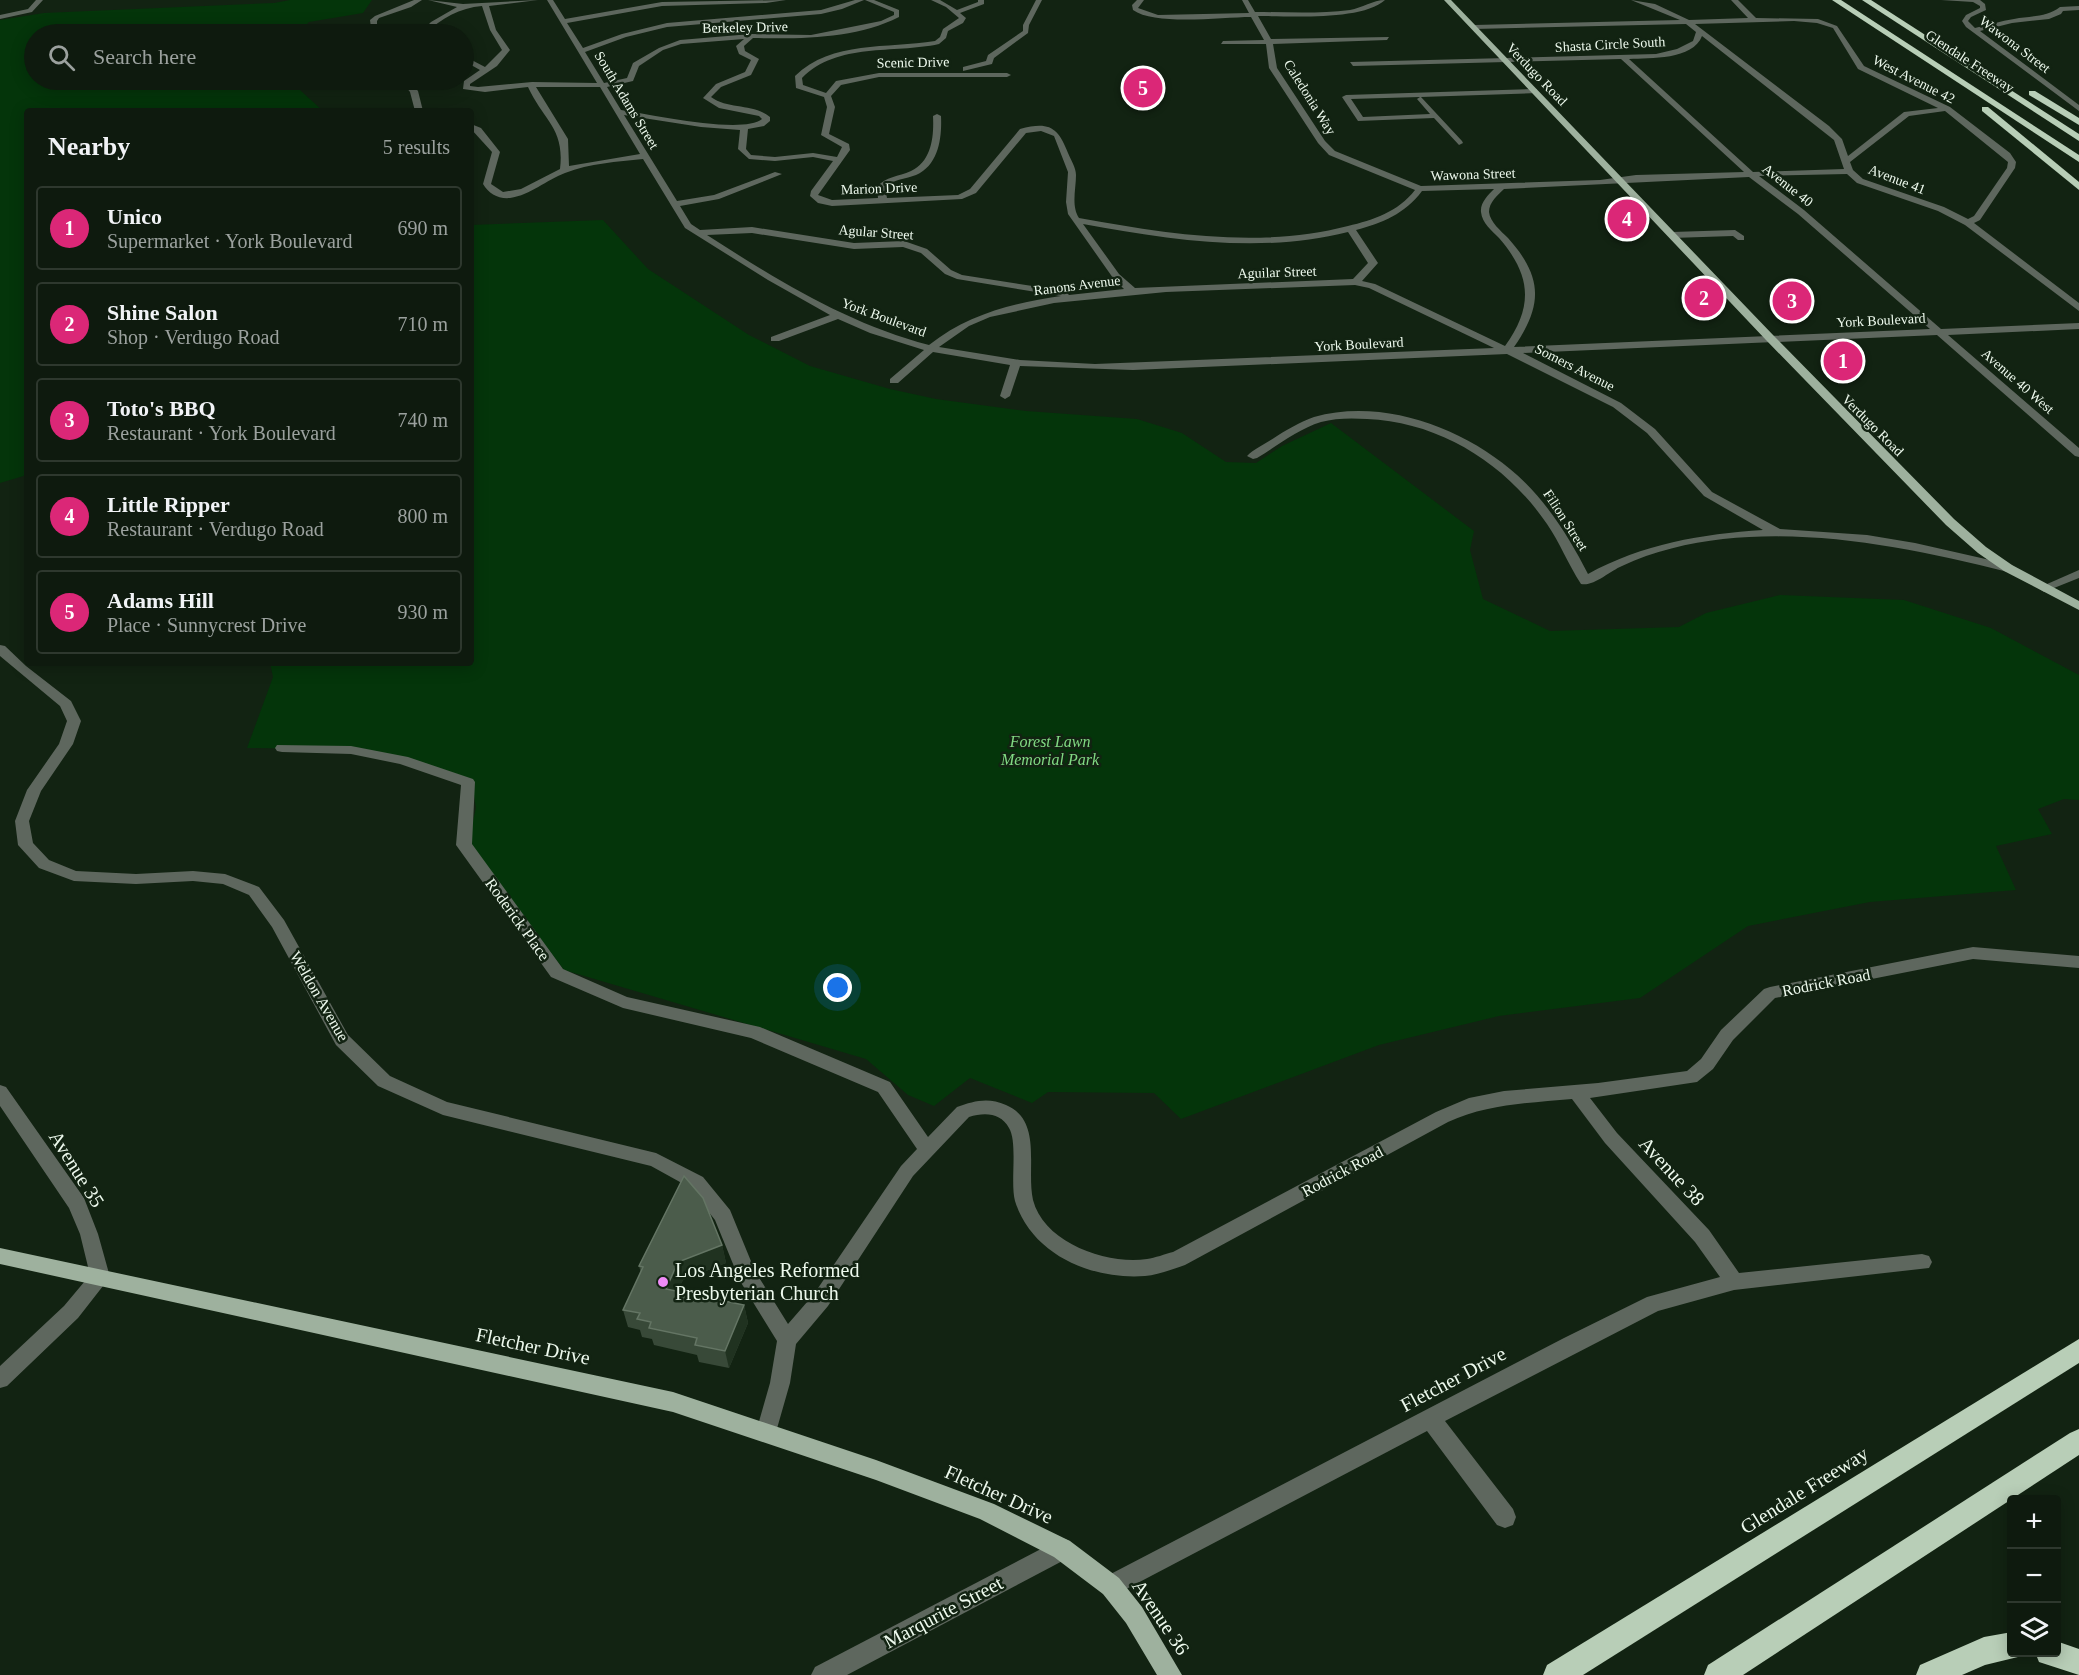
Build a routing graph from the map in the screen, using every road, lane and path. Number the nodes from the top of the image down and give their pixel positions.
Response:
1 (40, 0) edge
2 (419, 0) edge
3 (431, 0) edge
4 (535, 0) edge
5 (550, 0) edge
6 (783, 0) edge
7 (861, 0) edge
8 (868, 0) edge
9 (934, 0) edge
10 (981, 0) edge
11 (1039, 0) edge
12 (1141, 0) edge
13 (1245, 0) edge
14 (1382, 0) edge
15 (1447, 0) edge
16 (1634, 0) edge
17 (1734, 0) edge
18 (1836, 0) edge
19 (1866, 0) edge
20 (1944, 0) edge
21 (1974, 0) edge
22 (484, 5) junction
23 (463, 6) junction
24 (2079, 8) edge
25 (956, 12) junction
26 (1254, 15) junction
27 (0, 17) edge
28 (1754, 20) junction
29 (563, 22) junction
30 (1688, 22) junction
31 (374, 24) edge
32 (432, 24) edge
33 (1474, 27) junction
34 (1700, 31) junction
35 (1973, 31) junction
36 (751, 36) junction
37 (1387, 38) dead end
38 (1269, 42) junction
39 (1222, 43) dead end
40 (1942, 50) junction
41 (581, 51) junction
42 (1623, 57) junction
43 (1505, 60) junction
44 (474, 64) edge
45 (1353, 64) dead end
46 (1934, 64) junction
47 (485, 70) junction
48 (948, 75) junction
49 (1007, 75) dead end
50 (2001, 75) dead end
51 (474, 78) edge
52 (532, 84) junction
53 (602, 84) junction
54 (2020, 86) dead end
55 (474, 89) edge
56 (413, 90) edge
57 (1534, 91) junction
58 (827, 96) junction
59 (1421, 99) dead end
60 (418, 108) edge
61 (1947, 109) junction
62 (2079, 109) edge
63 (619, 112) junction
64 (937, 116) dead end
65 (1436, 116) junction
66 (2079, 122) edge
67 (474, 128) edge
68 (744, 128) junction
69 (1049, 129) joint
70 (2079, 138) edge
71 (1459, 143) dead end
72 (645, 156) junction
73 (2079, 159) edge
74 (840, 160) junction
75 (1845, 162) junction
76 (564, 170) junction
77 (1849, 171) junction
78 (778, 174) dead end
79 (1752, 175) junction
80 (1620, 180) junction
81 (1502, 186) junction
82 (2079, 187) edge
83 (1420, 189) junction
84 (883, 202) junction
85 (674, 204) junction
86 (679, 214) joint
87 (1077, 220) junction
88 (1968, 223) junction
89 (1351, 229) junction
90 (697, 233) junction
91 (1672, 236) junction
92 (1741, 238) dead end
93 (1355, 282) junction
94 (1132, 291) junction
95 (1079, 296) junction
96 (2079, 308) edge
97 (838, 316) junction
98 (2079, 326) edge
99 (1938, 331) junction
100 (1770, 338) junction
101 (775, 339) dead end
102 (932, 349) junction
103 (1507, 350) junction
104 (1016, 364) junction
105 (894, 381) dead end
106 (1005, 396) dead end
107 (2079, 454) edge
108 (1253, 456) dead end
109 (1776, 532) junction
110 (2008, 568) junction
111 (2079, 574) edge
112 (2044, 588) junction
113 (2079, 606) edge
114 (0, 650) edge
115 (8, 667) edge
116 (282, 748) dead end
117 (2079, 962) edge
118 (0, 1092) edge
119 (1576, 1092) junction
120 (927, 1149) junction
121 (0, 1256) edge
122 (1922, 1262) dead end
123 (99, 1277) junction
124 (1734, 1282) junction
125 (787, 1340) junction
126 (2079, 1350) edge
127 (0, 1379) edge
128 (1430, 1418) junction
129 (766, 1432) junction
130 (2079, 1441) edge
131 (1504, 1517) dead end
132 (1062, 1549) junction
133 (1111, 1586) junction
134 (2007, 1648) edge
135 (2060, 1657) edge
136 (2079, 1664) edge
137 (823, 1675) edge
138 (1170, 1675) edge
139 (1557, 1675) edge
140 (1718, 1675) edge
141 (1929, 1675) edge

1 - 27 street
2 - 31 street
3 - 23 street
4 - 22 street
5 - 29 street, South Adams Street
6 - 29 street
7 - 41 street
8 - 36 street, Berkeley Drive
9 - 25 street
10 - 25 street
11 - 48 street
12 - 26 street
13 - 26 street, Caledonia Way
14 - 26 street
15 - 33 main road, Verdugo Road
16 - 30 street
17 - 28 street
18 - 46 highway, Glendale Freeway
19 - 40 highway, Glendale Freeway
20 - 21 street
21 - 35 street, Wawona Street
22 - 23 street
22 - 47 street
23 - 32 street
24 - 35 street
25 - 58 street
26 - 38 street, Caledonia Way
28 - 30 street
28 - 61 street, West Avenue 42
29 - 41 street, South Adams Street
30 - 33 street
30 - 34 street
33 - 43 main road, Verdugo Road
34 - 42 street, Shasta Circle South
34 - 75 street, Avenue 41
35 - 62 street, Wawona Street
36 - 53 street, Berkeley Drive
36 - 68 street
37 - 38 street
38 - 39 street
38 - 83 street, Caledonia Way
40 - 50 highway
40 - 70 highway, Glendale Freeway
41 - 53 street, South Adams Street
42 - 43 street, Shasta Circle South
42 - 79 street, Avenue 40
43 - 45 street, Shasta Circle South
43 - 57 main road, Verdugo Road
44 - 47 street
46 - 73 highway, Glendale Freeway
46 - 82 highway
47 - 51 street
48 - 49 street, Scenic Drive
48 - 58 street, Scenic Drive
52 - 53 street
52 - 55 street
52 - 76 street
53 - 63 street, South Adams Street
54 - 66 highway
56 - 60 street
57 - 65 street
57 - 80 main road, Verdugo Road
58 - 74 street, Marion Drive
59 - 65 street
61 - 75 street
61 - 88 street, West Avenue 42
63 - 68 street
63 - 72 street, South Adams Street
64 - 84 street
65 - 71 street
67 - 76 street
68 - 74 street
69 - 84 street, Marion Drive
69 - 87 street, Ranons Avenue
72 - 76 street
72 - 85 street, South Adams Street
74 - 84 street, Marion Drive
75 - 77 street, Avenue 41
77 - 79 street, Wawona Street
77 - 88 street, Avenue 41
78 - 85 street
79 - 80 street, Wawona Street
79 - 99 street, Avenue 40
80 - 81 street, Wawona Street
80 - 91 main road, Verdugo Road
81 - 83 street, Wawona Street
81 - 103 street, Somers Avenue
83 - 89 street, Wawona Street
85 - 86 street, South Adams Street
86 - 90 street, York Boulevard
87 - 89 street, Wawona Street
87 - 94 street, Ranons Avenue
88 - 96 street, Avenue 41
89 - 93 street
90 - 95 street, Agular Street
90 - 97 street, York Boulevard
91 - 92 street
91 - 100 main road, Verdugo Road
93 - 94 street, Aguilar Street
93 - 103 street
94 - 95 street, Ranons Avenue
95 - 102 street, Ranons Avenue
97 - 101 street
97 - 102 street, York Boulevard
98 - 99 street, York Boulevard
99 - 100 street, York Boulevard
99 - 107 street, Avenue 40 West
100 - 103 street, York Boulevard
100 - 110 main road, Verdugo Road
102 - 104 street, York Boulevard
102 - 105 street, Ranons Avenue
103 - 104 street, York Boulevard
103 - 109 street, Somers Avenue
104 - 106 street
108 - 109 street, Filion Street
109 - 110 street, Filion Street
110 - 112 main road, Verdugo Road
111 - 112 street
112 - 113 main road, Verdugo Road
114 - 115 street, Weldon Avenue
115 - 125 street, Weldon Avenue
116 - 120 street, Roderick Place
117 - 119 street, Rodrick Road
118 - 123 street, Avenue 35
119 - 120 street, Rodrick Road
119 - 124 street, Avenue 38
120 - 125 street, Rodrick Road
121 - 123 main road, Fletcher Drive
122 - 124 street, Fletcher Drive
123 - 127 street
123 - 129 main road, Fletcher Drive
124 - 128 street, Fletcher Drive
125 - 129 street
126 - 139 highway, Glendale Freeway
128 - 131 street
128 - 133 street, Fletcher Drive
129 - 132 main road, Fletcher Drive
130 - 140 highway
132 - 133 main road, Fletcher Drive
132 - 137 street, Marqurite Street
133 - 138 main road, Avenue 36
134 - 141 highway
135 - 136 highway

